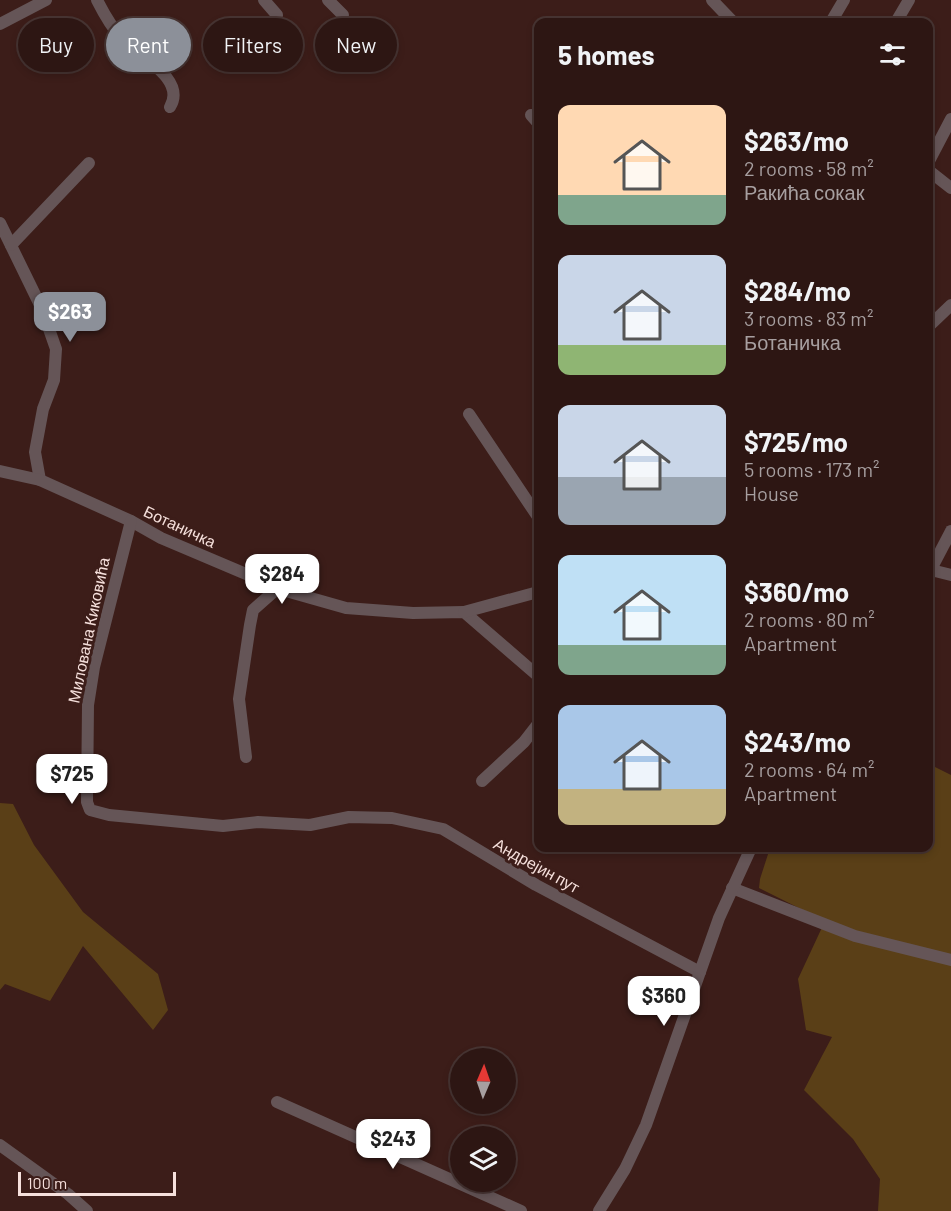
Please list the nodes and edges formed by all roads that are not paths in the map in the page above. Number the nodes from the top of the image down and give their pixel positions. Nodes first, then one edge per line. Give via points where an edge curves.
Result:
1 (46, 0) edge
2 (97, 0) edge
3 (264, 0) edge
4 (328, 0) edge
5 (712, 0) edge
6 (844, 0) edge
7 (909, 0) edge
8 (278, 15) dead end
9 (343, 15) dead end
10 (729, 18) edge
11 (833, 18) edge
12 (898, 18) edge
13 (0, 24) edge
14 (170, 107) dead end
15 (951, 118) edge
16 (933, 154) edge
17 (89, 163) dead end
18 (933, 174) edge
19 (951, 188) edge
20 (0, 223) edge
21 (11, 245) junction
22 (951, 305) edge
23 (933, 322) edge
24 (469, 414) dead end
25 (0, 471) edge
26 (40, 480) junction
27 (534, 511) edge
28 (131, 521) junction
29 (951, 531) edge
30 (933, 566) edge
31 (933, 572) edge
32 (951, 575) edge
33 (279, 587) junction
34 (534, 593) edge
35 (464, 612) junction
36 (534, 673) edge
37 (534, 729) edge
38 (246, 757) dead end
39 (482, 781) dead end
40 (350, 817) joint
41 (746, 852) edge
42 (732, 888) junction
43 (951, 960) edge
44 (700, 972) junction
45 (277, 1102) dead end
46 (0, 1145) edge
47 (87, 1211) edge
48 (521, 1211) edge
49 (599, 1211) edge

1 - 13 street
2 - 14 street via 123,39 168,79 174,93
3 - 8 street
4 - 9 street
5 - 10 street
6 - 11 street
7 - 12 street
15 - 16 street
17 - 21 street
18 - 19 street
20 - 21 street
21 - 26 street via 42,309 56,349 54,380 43,409 35,452
22 - 23 street
24 - 27 street
25 - 26 street, Ботаничка
26 - 28 street, Ботаничка
28 - 33 street, Ботаничка via 161,538
28 - 40 street, Милована Киковића via 88,705 90,810 223,826 258,822 310,825
29 - 30 street
31 - 32 street
33 - 35 street, Ботаничка via 346,608
33 - 38 street via 254,610 250,626 239,699
34 - 35 street, Ботаничка
35 - 36 street
37 - 39 street
40 - 44 street, Андрејин пут via 392,818 443,829 536,885
41 - 42 street
42 - 43 street via 855,936
42 - 44 street
44 - 49 street via 646,1125 625,1170
45 - 48 street
46 - 47 street

